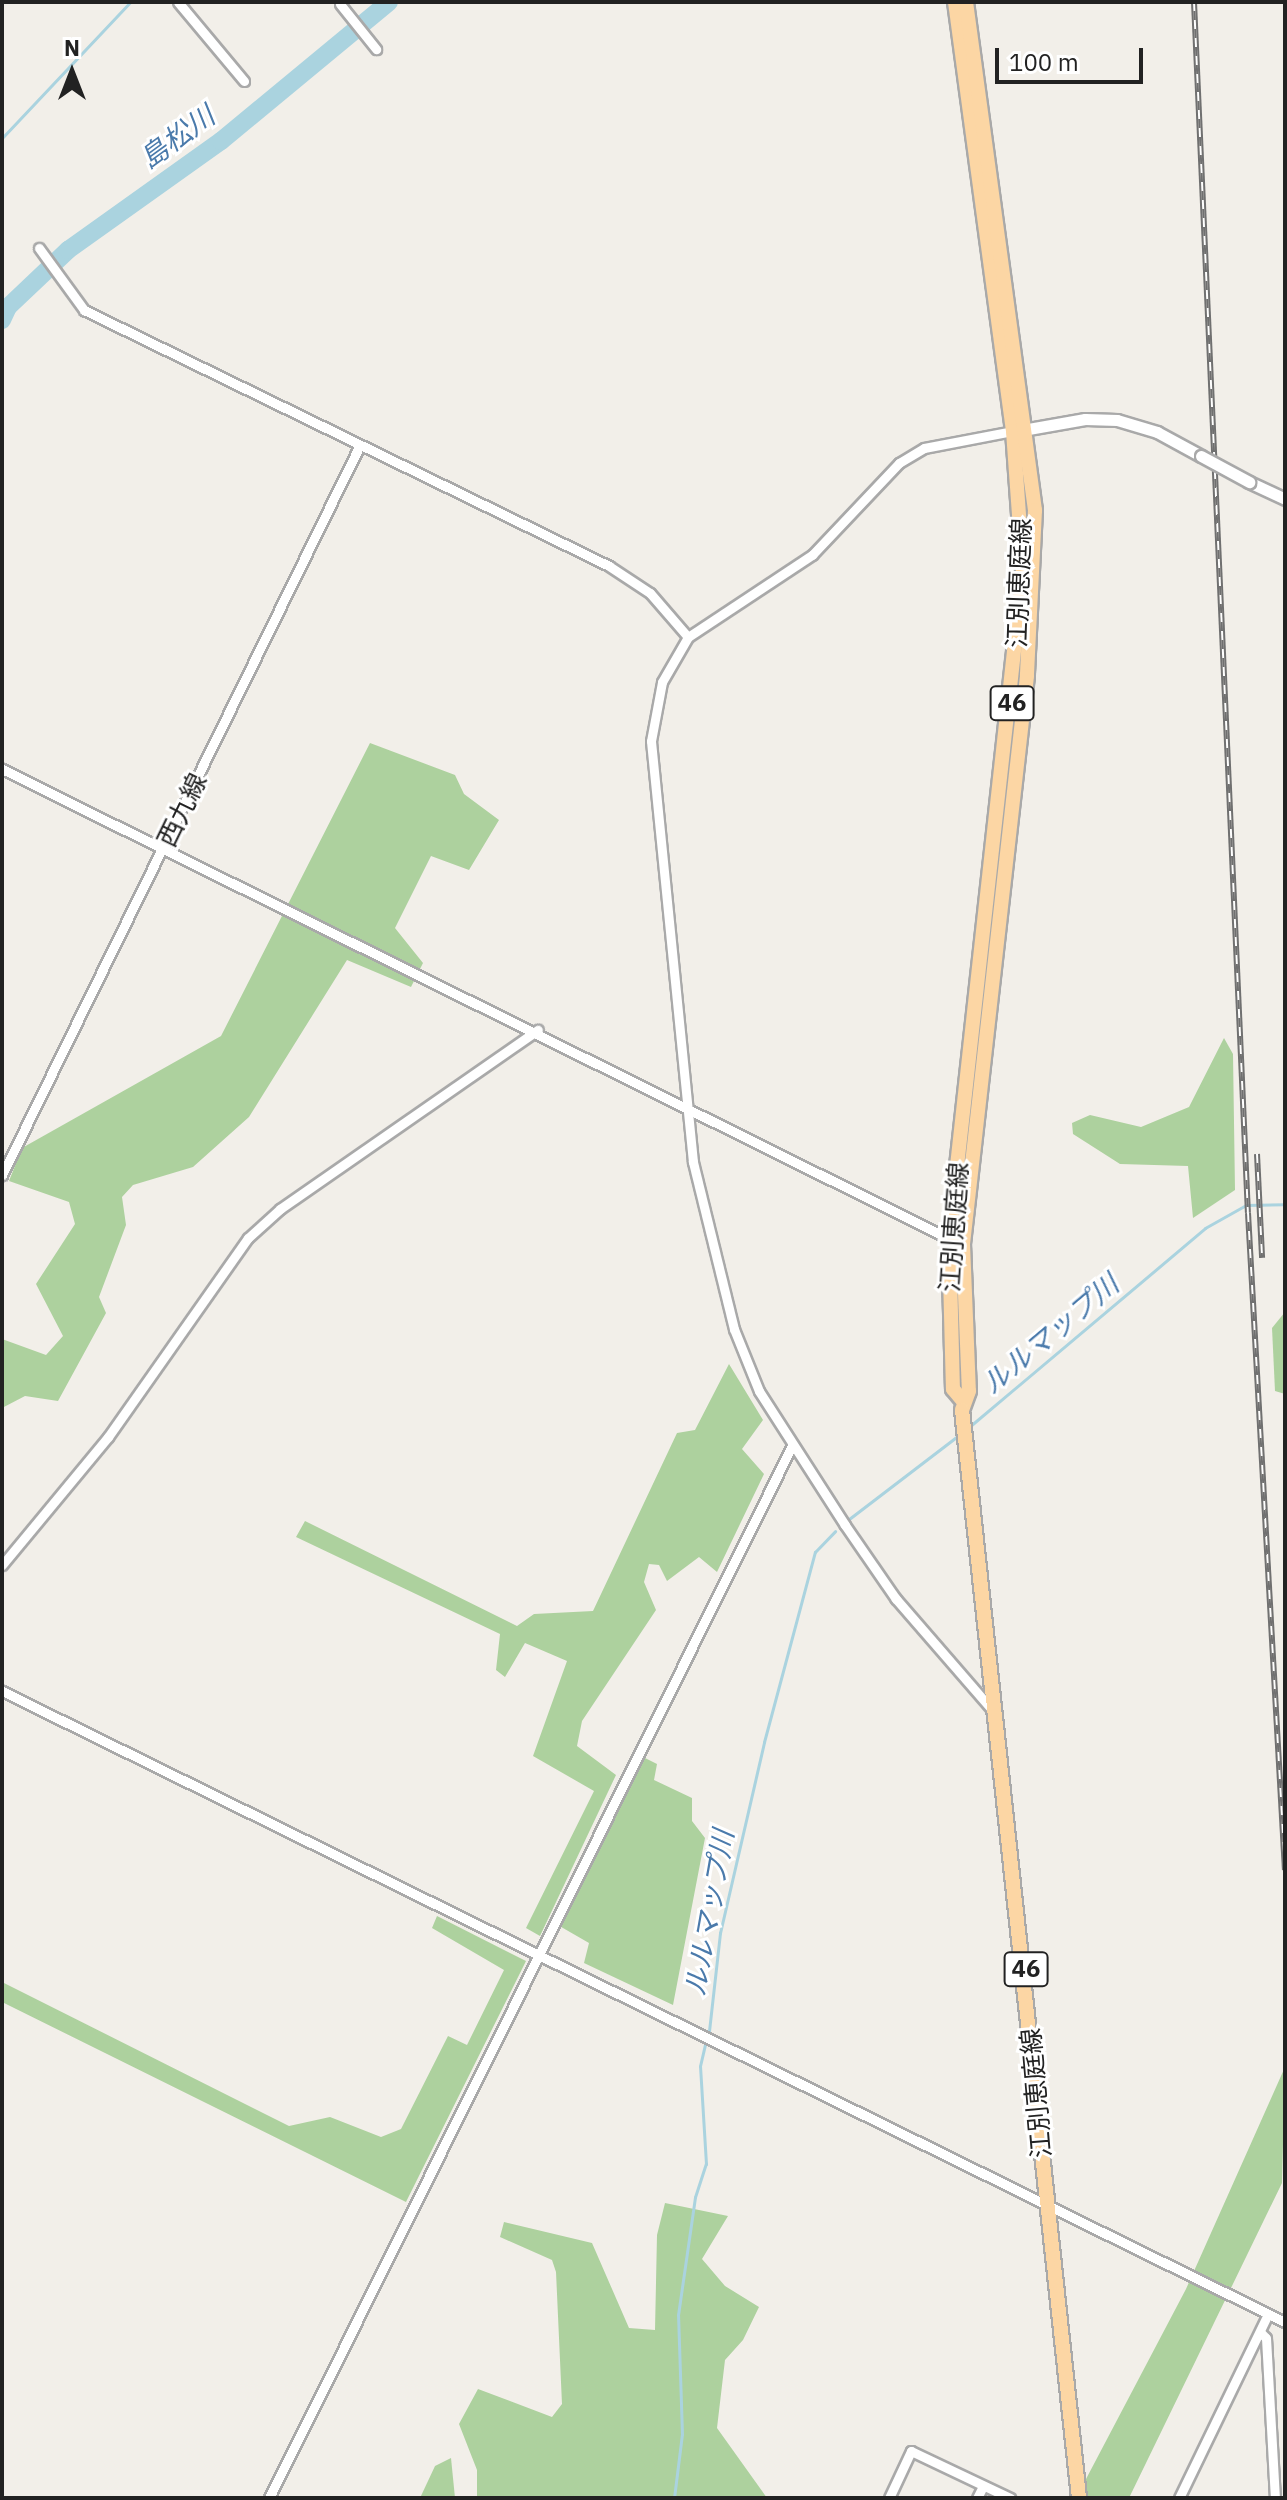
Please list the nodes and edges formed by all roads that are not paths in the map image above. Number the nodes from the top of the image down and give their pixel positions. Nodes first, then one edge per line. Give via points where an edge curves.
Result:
1 (178, 2) edge
2 (955, 2) edge
3 (966, 2) edge
4 (340, 4) edge
5 (376, 49) dead end
6 (244, 81) dead end
7 (39, 248) dead end
8 (1019, 430) junction
9 (360, 445) junction
10 (1285, 499) edge
11 (688, 637) junction
12 (2, 769) edge
13 (164, 847) junction
14 (538, 1030) junction
15 (687, 1106) junction
16 (2, 1175) edge
17 (956, 1241) junction
18 (792, 1446) junction
19 (2, 1565) edge
20 (2, 1691) edge
21 (998, 1717) junction
22 (539, 1953) junction
23 (1045, 2206) junction
24 (1268, 2314) junction
25 (1285, 2322) edge
26 (1260, 2332) junction
27 (983, 2486) junction
28 (269, 2498) edge
29 (889, 2498) edge
30 (977, 2498) edge
31 (1010, 2498) edge
32 (1079, 2498) edge
33 (1179, 2498) edge
34 (1275, 2498) edge

1 - 6 street
2 - 8 main road, 江別恵庭線 / 46
3 - 8 main road, 江別恵庭線 / 46
4 - 5 street
7 - 9 street via 84,310
8 - 10 street, bridge via 1085,419 1117,420 1157,432
8 - 11 street via 924,448 899,463 812,555
8 - 17 main road, 江別恵庭線 / 46 via 1023,570 1016,671
9 - 11 street via 631,578
9 - 13 street, 西九線
11 - 15 street via 662,682 651,741
12 - 13 street
13 - 14 street
13 - 16 street, 西九線
14 - 15 street
14 - 19 street via 280,1209 248,1238 108,1437
15 - 17 street
15 - 18 street via 702,1210 734,1329 759,1391
17 - 21 main road, 江別恵庭線 / 46 via 953,1389 962,1405
18 - 21 street via 896,1599
18 - 22 street
20 - 22 street
21 - 23 main road, 江別恵庭線 / 46
22 - 23 street
22 - 28 street
23 - 24 street
23 - 32 main road, 江別恵庭線 / 46
24 - 25 street
24 - 26 street
26 - 33 street
26 - 34 street via 1266,2338
27 - 29 street via 911,2451
27 - 30 street
27 - 31 street

